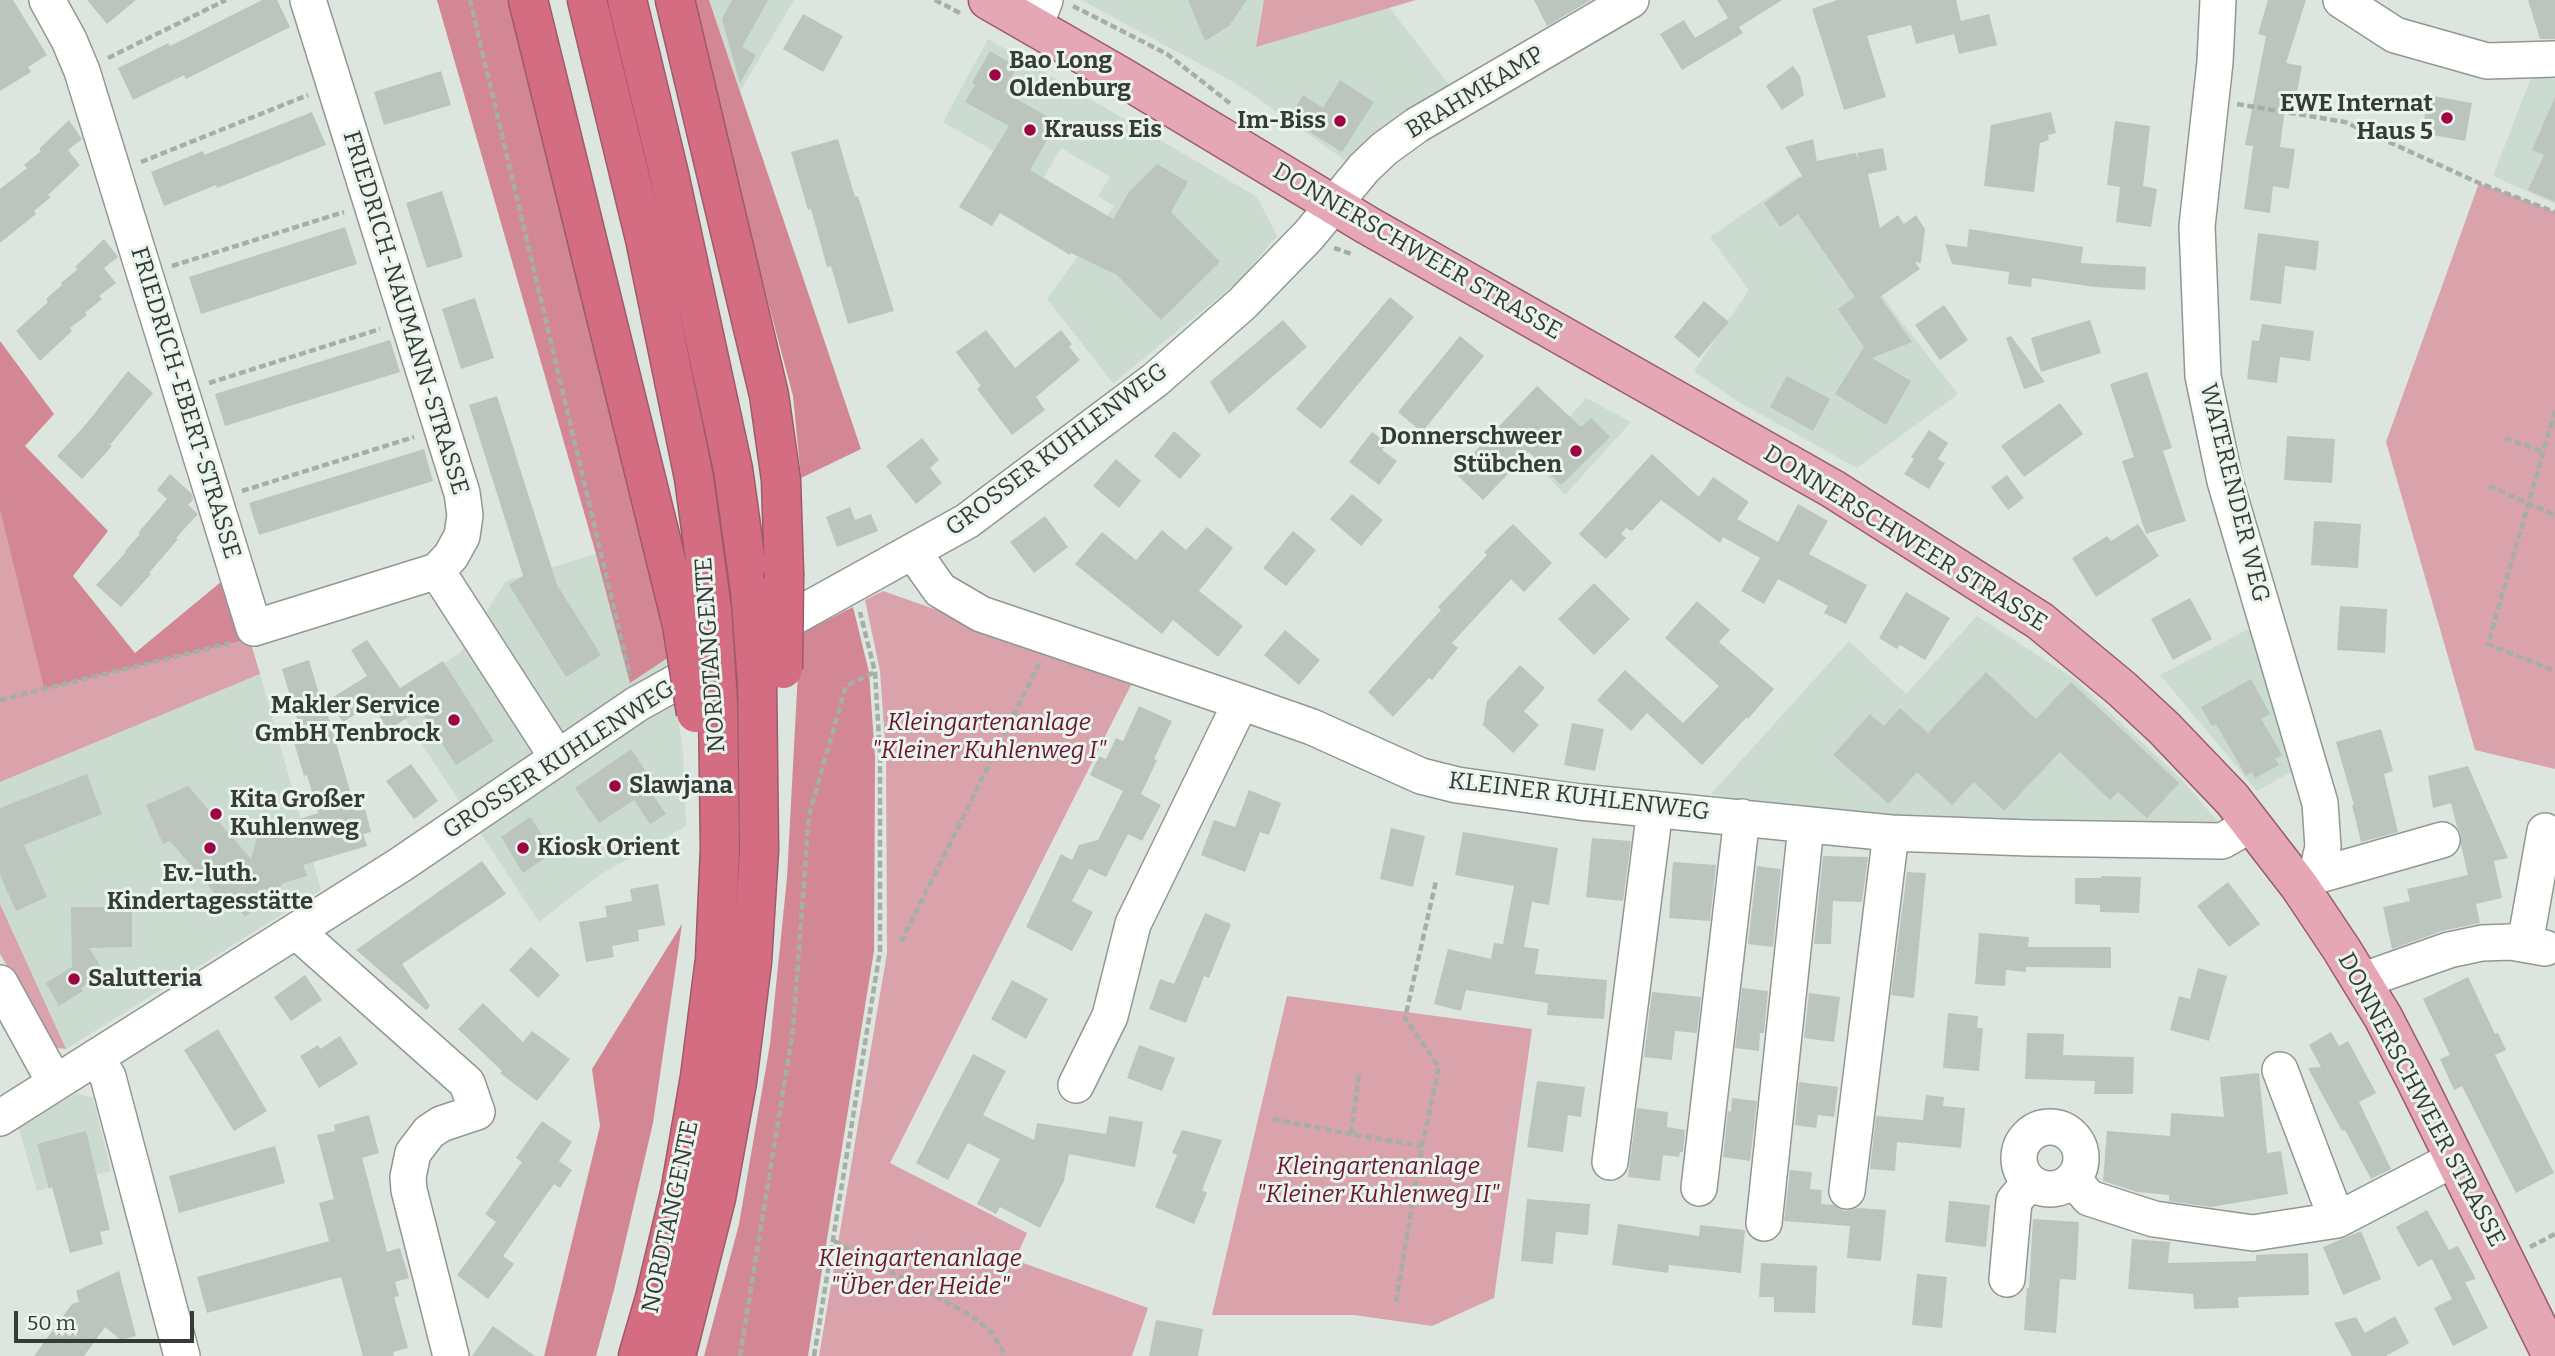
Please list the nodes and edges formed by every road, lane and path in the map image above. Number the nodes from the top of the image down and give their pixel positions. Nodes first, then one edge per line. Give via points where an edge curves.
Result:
1 (47, 0) edge
2 (226, 0) edge
3 (308, 0) edge
4 (470, 0) edge
5 (528, 0) edge
6 (587, 0) edge
7 (627, 0) edge
8 (675, 0) edge
9 (935, 0) edge
10 (1062, 0) edge
11 (1632, 0) edge
12 (2218, 0) edge
13 (2341, 0) edge
14 (979, 9) edge
15 (1040, 13) edge
16 (2555, 59) edge
17 (82, 71) junction
18 (335, 85) junction
19 (2211, 99) junction
20 (1234, 106) dead end
21 (114, 173) junction
22 (372, 204) junction
23 (1335, 206) junction
24 (2555, 212) edge
25 (1309, 235) junction
26 (1355, 255) dead end
27 (145, 275) junction
28 (408, 320) junction
29 (181, 391) junction
30 (2555, 411) edge
31 (442, 429) junction
32 (2505, 438) dead end
33 (2544, 452) junction
34 (2489, 486) dead end
35 (214, 499) junction
36 (2528, 503) junction
37 (2555, 515) edge
38 (914, 552) junction
39 (438, 571) junction
40 (853, 584) junction
41 (697, 617) junction
42 (254, 628) junction
43 (1052, 638) junction
44 (2555, 671) edge
45 (875, 672) junction
46 (770, 675) junction
47 (0, 700) edge
48 (1241, 702) junction
49 (636, 704) junction
50 (557, 757) junction
51 (1655, 809) junction
52 (1742, 817) junction
53 (2252, 824) junction
54 (1805, 826) junction
55 (2545, 831) dead end
56 (1891, 833) junction
57 (2442, 840) dead end
58 (1436, 881) dead end
59 (2308, 882) junction
60 (296, 931) junction
61 (901, 942) dead end
62 (2361, 981) junction
63 (0, 983) edge
64 (96, 1057) junction
65 (2280, 1070) dead end
66 (1359, 1075) dead end
67 (55, 1083) junction
68 (1076, 1085) dead end
69 (0, 1118) edge
70 (1273, 1119) dead end
71 (1351, 1134) junction
72 (1422, 1146) junction
73 (2454, 1159) junction
74 (1610, 1162) dead end
75 (2073, 1179) junction
76 (2030, 1182) junction
77 (1699, 1188) dead end
78 (1847, 1191) dead end
79 (2337, 1220) junction
80 (1764, 1223) dead end
81 (834, 1241) junction
82 (2007, 1279) dead end
83 (1396, 1302) dead end
84 (182, 1356) edge
85 (451, 1356) edge
86 (638, 1356) edge
87 (676, 1356) edge
88 (740, 1356) edge
89 (814, 1356) edge
90 (1006, 1356) edge
91 (2552, 1356) edge

1 - 17 street, FRIEDRICH-EBERT-STRASSE
2 - 17 path
3 - 18 street, FRIEDRICH-NAUMANN-STRASSE
4 - 49 path
5 - 41 highway
6 - 41 highway, NORDTANGENTE via 694,478
7 - 46 highway, NORDTANGENTE, bridge via 733,469 750,591
8 - 46 highway, bridge via 769,395 781,480 785,573
9 - 14 path
10 - 20 path via 1167,54
11 - 23 street, BRAHMKAMP via 1417,125 1364,168
12 - 19 street, WATERENDER WEG
13 - 16 street via 2395,35 2487,61
14 - 15 main road, DONNERSCHWEER STRASSE
15 - 23 main road, DONNERSCHWEER STRASSE
17 - 21 street, FRIEDRICH-EBERT-STRASSE
18 - 21 path
18 - 22 street, FRIEDRICH-NAUMANN-STRASSE
19 - 24 path via 2346,122
19 - 59 street, WATERENDER WEG via 2197,226 2203,376 2225,481 2320,803 2323,847
21 - 27 street, FRIEDRICH-EBERT-STRASSE
22 - 27 path
22 - 28 street, FRIEDRICH-NAUMANN-STRASSE
23 - 25 street, GROSSER KUHLENWEG
23 - 53 main road, DONNERSCHWEER STRASSE via 1822,483 2007,598 2139,704
25 - 26 path
25 - 38 street, GROSSER KUHLENWEG via 1242,304 1155,380 988,507
27 - 29 street, FRIEDRICH-EBERT-STRASSE
28 - 29 path
28 - 31 street, FRIEDRICH-NAUMANN-STRASSE
29 - 35 street, FRIEDRICH-EBERT-STRASSE
30 - 33 path
31 - 35 path
31 - 39 street, FRIEDRICH-NAUMANN-STRASSE via 463,493 465,515 462,536
32 - 33 path
33 - 36 path
34 - 36 path
35 - 42 street, FRIEDRICH-EBERT-STRASSE
36 - 37 path
36 - 44 path via 2488,644
38 - 40 street, GROSSER KUHLENWEG
38 - 43 street, KLEINER KUHLENWEG via 940,590 981,614
39 - 42 street
39 - 50 street
40 - 45 path
40 - 49 street, GROSSER KUHLENWEG
41 - 86 highway, NORDTANGENTE, bridge via 707,707 701,808 720,849 715,959 680,1193
42 - 47 path via 241,640
43 - 48 street, KLEINER KUHLENWEG
43 - 61 path
45 - 81 path via 880,755 880,951
45 - 88 path via 846,686 808,816 793,1030
46 - 87 highway, NORDTANGENTE via 780,786 759,850 752,962 716,1198
48 - 51 street, KLEINER KUHLENWEG via 1312,727 1421,776 1457,785
48 - 68 street via 1133,924 1110,1016
49 - 50 street, GROSSER KUHLENWEG
50 - 60 street, GROSSER KUHLENWEG via 400,866
51 - 52 street, KLEINER KUHLENWEG
51 - 74 street
52 - 54 street, KLEINER KUHLENWEG
52 - 77 street
53 - 56 street, KLEINER KUHLENWEG via 2222,841
53 - 59 main road, DONNERSCHWEER STRASSE
54 - 56 street, KLEINER KUHLENWEG
54 - 80 street
55 - 62 street via 2535,946 2511,942 2471,945
56 - 78 street
57 - 59 street
58 - 72 path via 1405,1018 1439,1067
59 - 62 main road, DONNERSCHWEER STRASSE
60 - 64 street, GROSSER KUHLENWEG
60 - 85 street via 467,1083 477,1112 429,1132 413,1153 408,1177
62 - 73 main road, DONNERSCHWEER STRASSE
63 - 67 street
64 - 67 street, GROSSER KUHLENWEG
64 - 84 street via 108,1077
65 - 79 street
66 - 71 path
67 - 69 street, GROSSER KUHLENWEG
70 - 71 path
71 - 72 path
72 - 83 path
73 - 79 street
73 - 91 main road, DONNERSCHWEER STRASSE
75 - 76 street via 2054,1189
75 - 76 street via 2081,1161 2080,1150 2074,1138 2053,1127 2037,1129 2020,1147 2018,1161
75 - 79 street via 2089,1198 2154,1219 2253,1233
76 - 82 street via 2014,1201
81 - 89 path
81 - 90 path via 972,1316 992,1333

